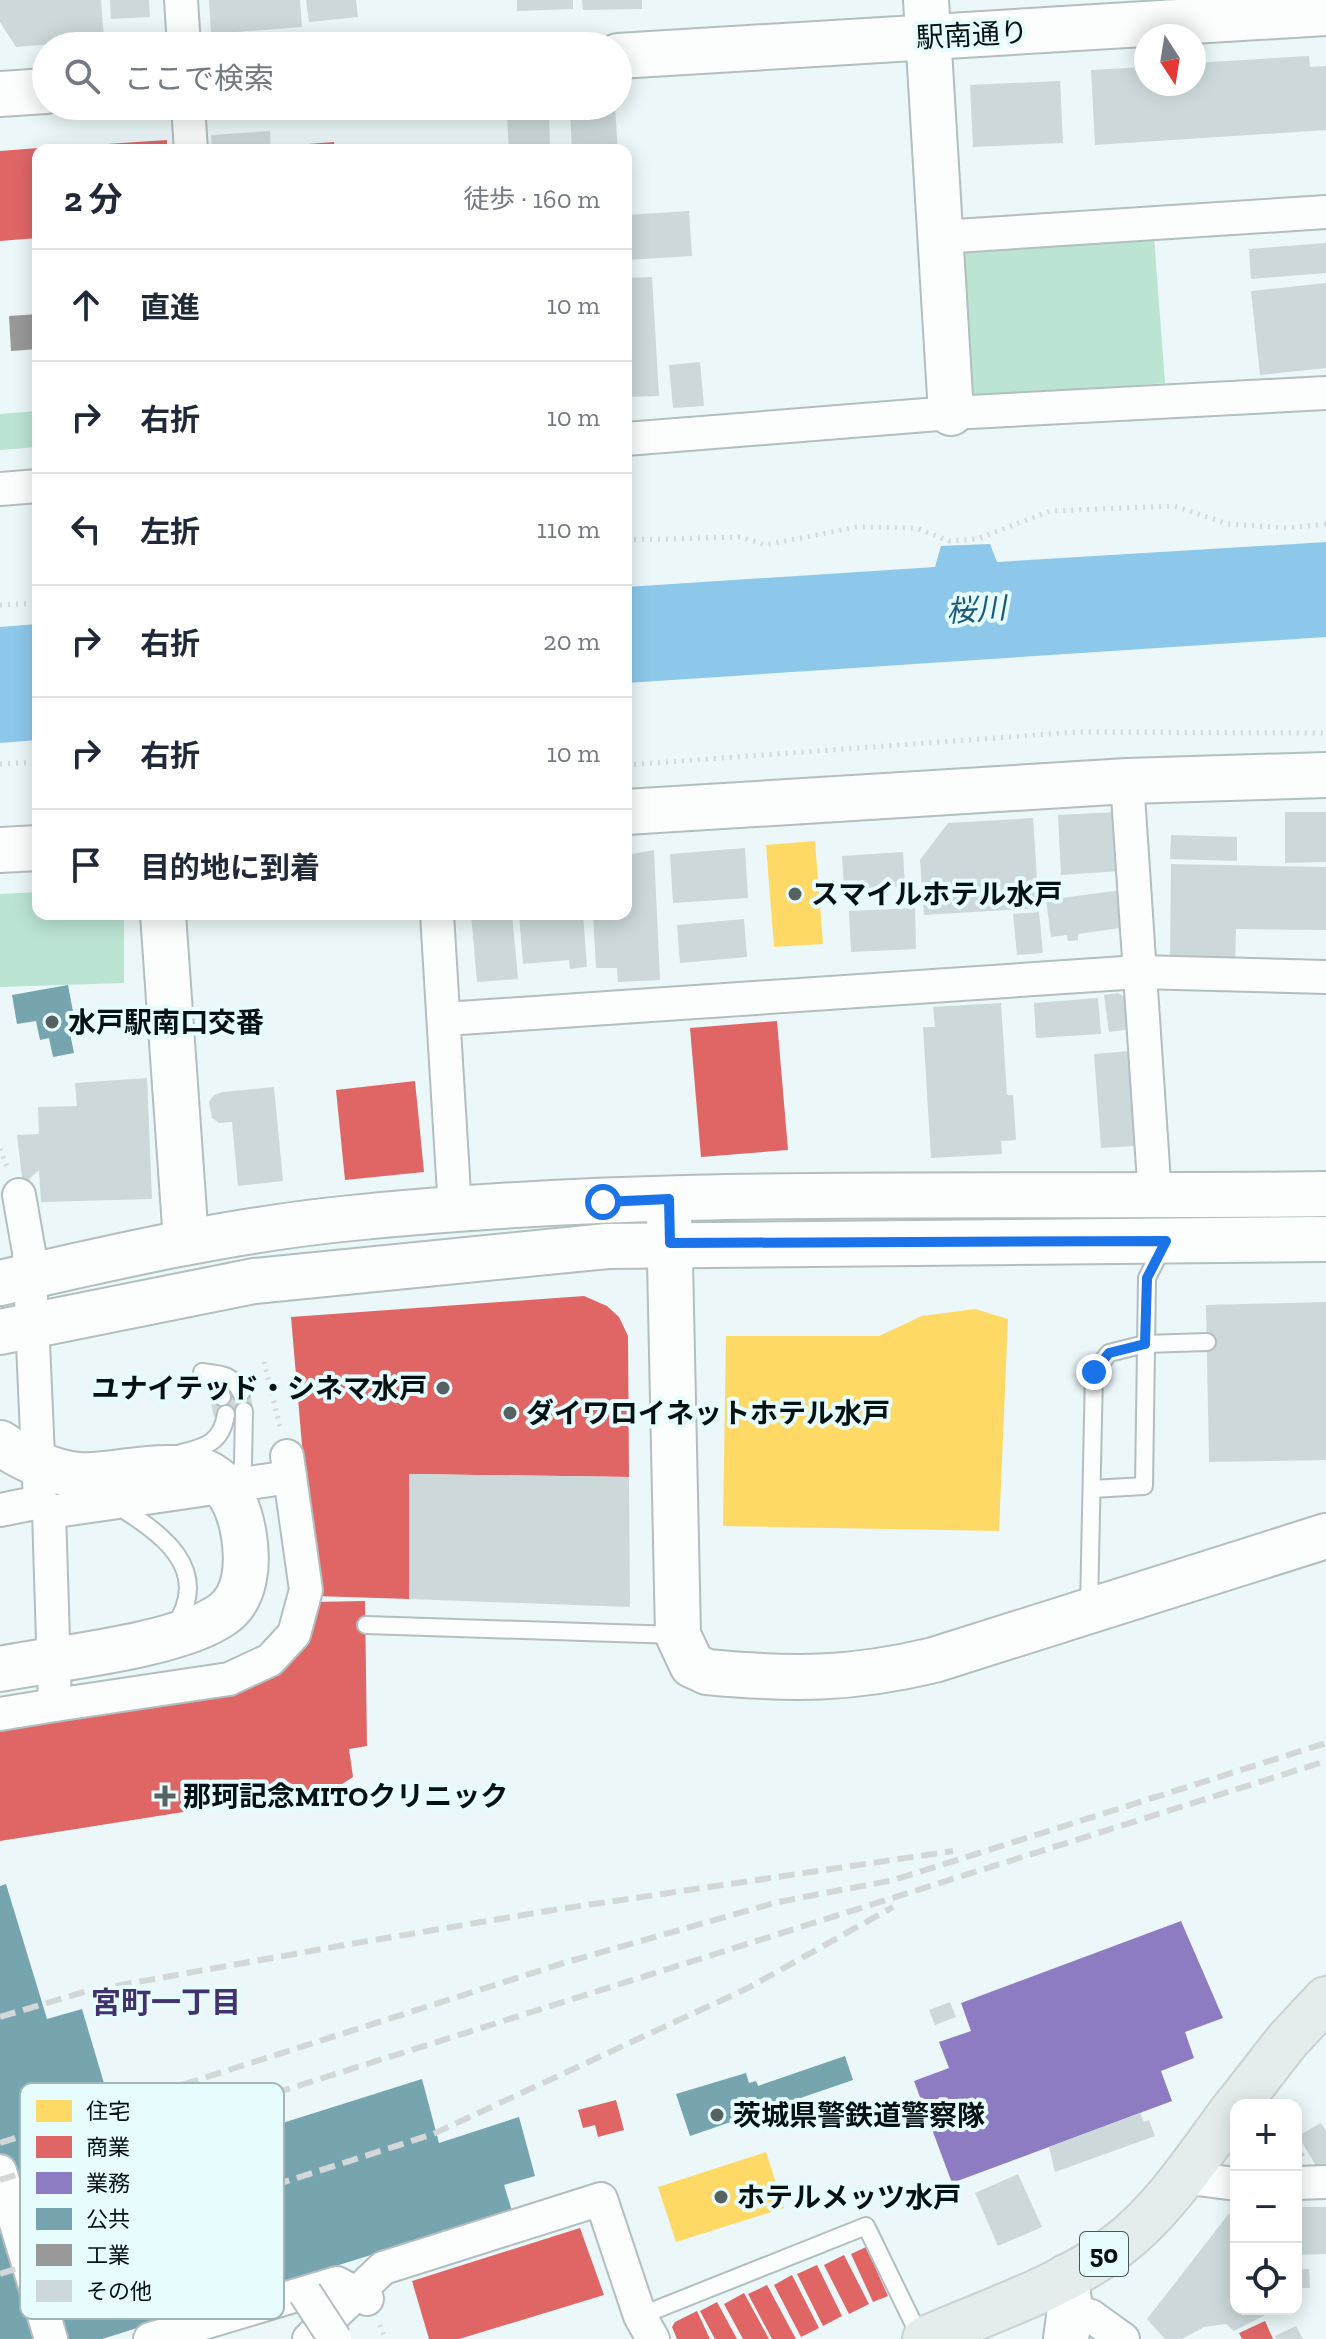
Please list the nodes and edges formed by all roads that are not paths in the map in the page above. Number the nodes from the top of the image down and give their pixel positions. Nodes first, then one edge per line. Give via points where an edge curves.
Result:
1 (181, 0) edge
2 (1326, 13) edge
3 (927, 19) edge
4 (183, 32) edge
5 (632, 54) edge
6 (32, 92) edge
7 (0, 94) edge
8 (189, 120) edge
9 (191, 144) edge
10 (1326, 212) edge
11 (940, 237) junction
12 (1326, 393) edge
13 (951, 413) junction
14 (632, 439) edge
15 (32, 486) edge
16 (0, 489) edge
17 (1326, 775) edge
18 (1127, 781) junction
19 (632, 812) edge
20 (32, 848) edge
21 (0, 850) edge
22 (163, 920) edge
23 (437, 920) edge
24 (1139, 972) junction
25 (1326, 977) edge
26 (445, 1019) junction
27 (1326, 1194) edge
28 (1155, 1197) junction
29 (669, 1199) junction
30 (455, 1210) junction
31 (14, 1212) edge
32 (1326, 1239) edge
33 (186, 1241) junction
34 (1166, 1241) junction
35 (670, 1243) junction
36 (0, 1283) edge
37 (0, 1332) edge
38 (1207, 1342) dead end
39 (1145, 1344) junction
40 (241, 1393) dead end
41 (222, 1397) dead end
42 (244, 1411) dead end
43 (226, 1414) dead end
44 (0, 1443) edge
45 (146, 1467) junction
46 (76, 1475) junction
47 (1092, 1489) junction
48 (230, 1494) junction
49 (45, 1507) junction
50 (0, 1510) edge
51 (1326, 1536) edge
52 (1088, 1610) junction
53 (366, 1625) dead end
54 (678, 1635) junction
55 (167, 1638) junction
56 (0, 1669) edge
57 (55, 1705) junction
58 (0, 1714) edge
59 (1326, 1999) edge
60 (1242, 2099) edge
61 (1230, 2115) edge
62 (0, 2171) edge
63 (1181, 2177) junction
64 (1326, 2182) edge
65 (1230, 2183) edge
66 (1302, 2183) edge
67 (20, 2237) edge
68 (305, 2293) junction
69 (284, 2299) edge
70 (367, 2299) dead end
71 (1068, 2308) edge
72 (45, 2319) edge
73 (217, 2319) edge
74 (646, 2328) edge
75 (51, 2339) edge
76 (150, 2339) edge
77 (309, 2339) edge
78 (335, 2339) edge
79 (923, 2339) edge
80 (1123, 2339) edge

1 - 4 street
2 - 3 street, 駅南通り
3 - 5 street, 駅南通り
3 - 11 street
6 - 7 street
8 - 9 street
10 - 11 street
11 - 13 street
12 - 13 street
13 - 14 street
15 - 16 street
17 - 18 street
18 - 19 street
18 - 24 street
20 - 21 street
22 - 33 street
23 - 26 street
24 - 25 street
24 - 26 street
24 - 28 street
26 - 30 street
27 - 28 street
28 - 29 street
29 - 30 street
29 - 35 street
30 - 33 street via 341,1219
31 - 49 street via 29,1252
32 - 34 street
33 - 36 street
34 - 35 street
34 - 39 lane via 1147,1278
35 - 37 street via 254,1281
35 - 54 street
38 - 39 lane
39 - 47 lane via 1109,1353 1094,1372
39 - 47 lane via 1144,1486
40 - 41 lane via 236,1381 224,1374 202,1372 217,1382
42 - 48 lane via 243,1464
43 - 45 lane via 215,1441
44 - 46 street
45 - 46 street
45 - 48 street via 203,1470
46 - 55 lane via 177,1552 187,1585 179,1620
47 - 52 lane
48 - 55 street via 247,1555 237,1597 225,1613
49 - 50 street
49 - 57 street
49 - 57 street via 289,1467 306,1590 294,1634 270,1660 229,1679
51 - 52 street
52 - 54 street via 934,1660 828,1678 707,1672 692,1665
53 - 54 lane
55 - 56 street
57 - 58 street
59 - 60 main road, 50
61 - 63 main road, 50
62 - 67 street
63 - 65 street
63 - 71 main road, 50
64 - 66 street
68 - 69 street
68 - 70 street via 337,2283
68 - 78 street, bridge
71 - 79 main road, 50
71 - 80 street via 1091,2316
72 - 75 street
73 - 76 street
74 - 77 street via 601,2199 383,2268
74 - 79 lane via 866,2226

